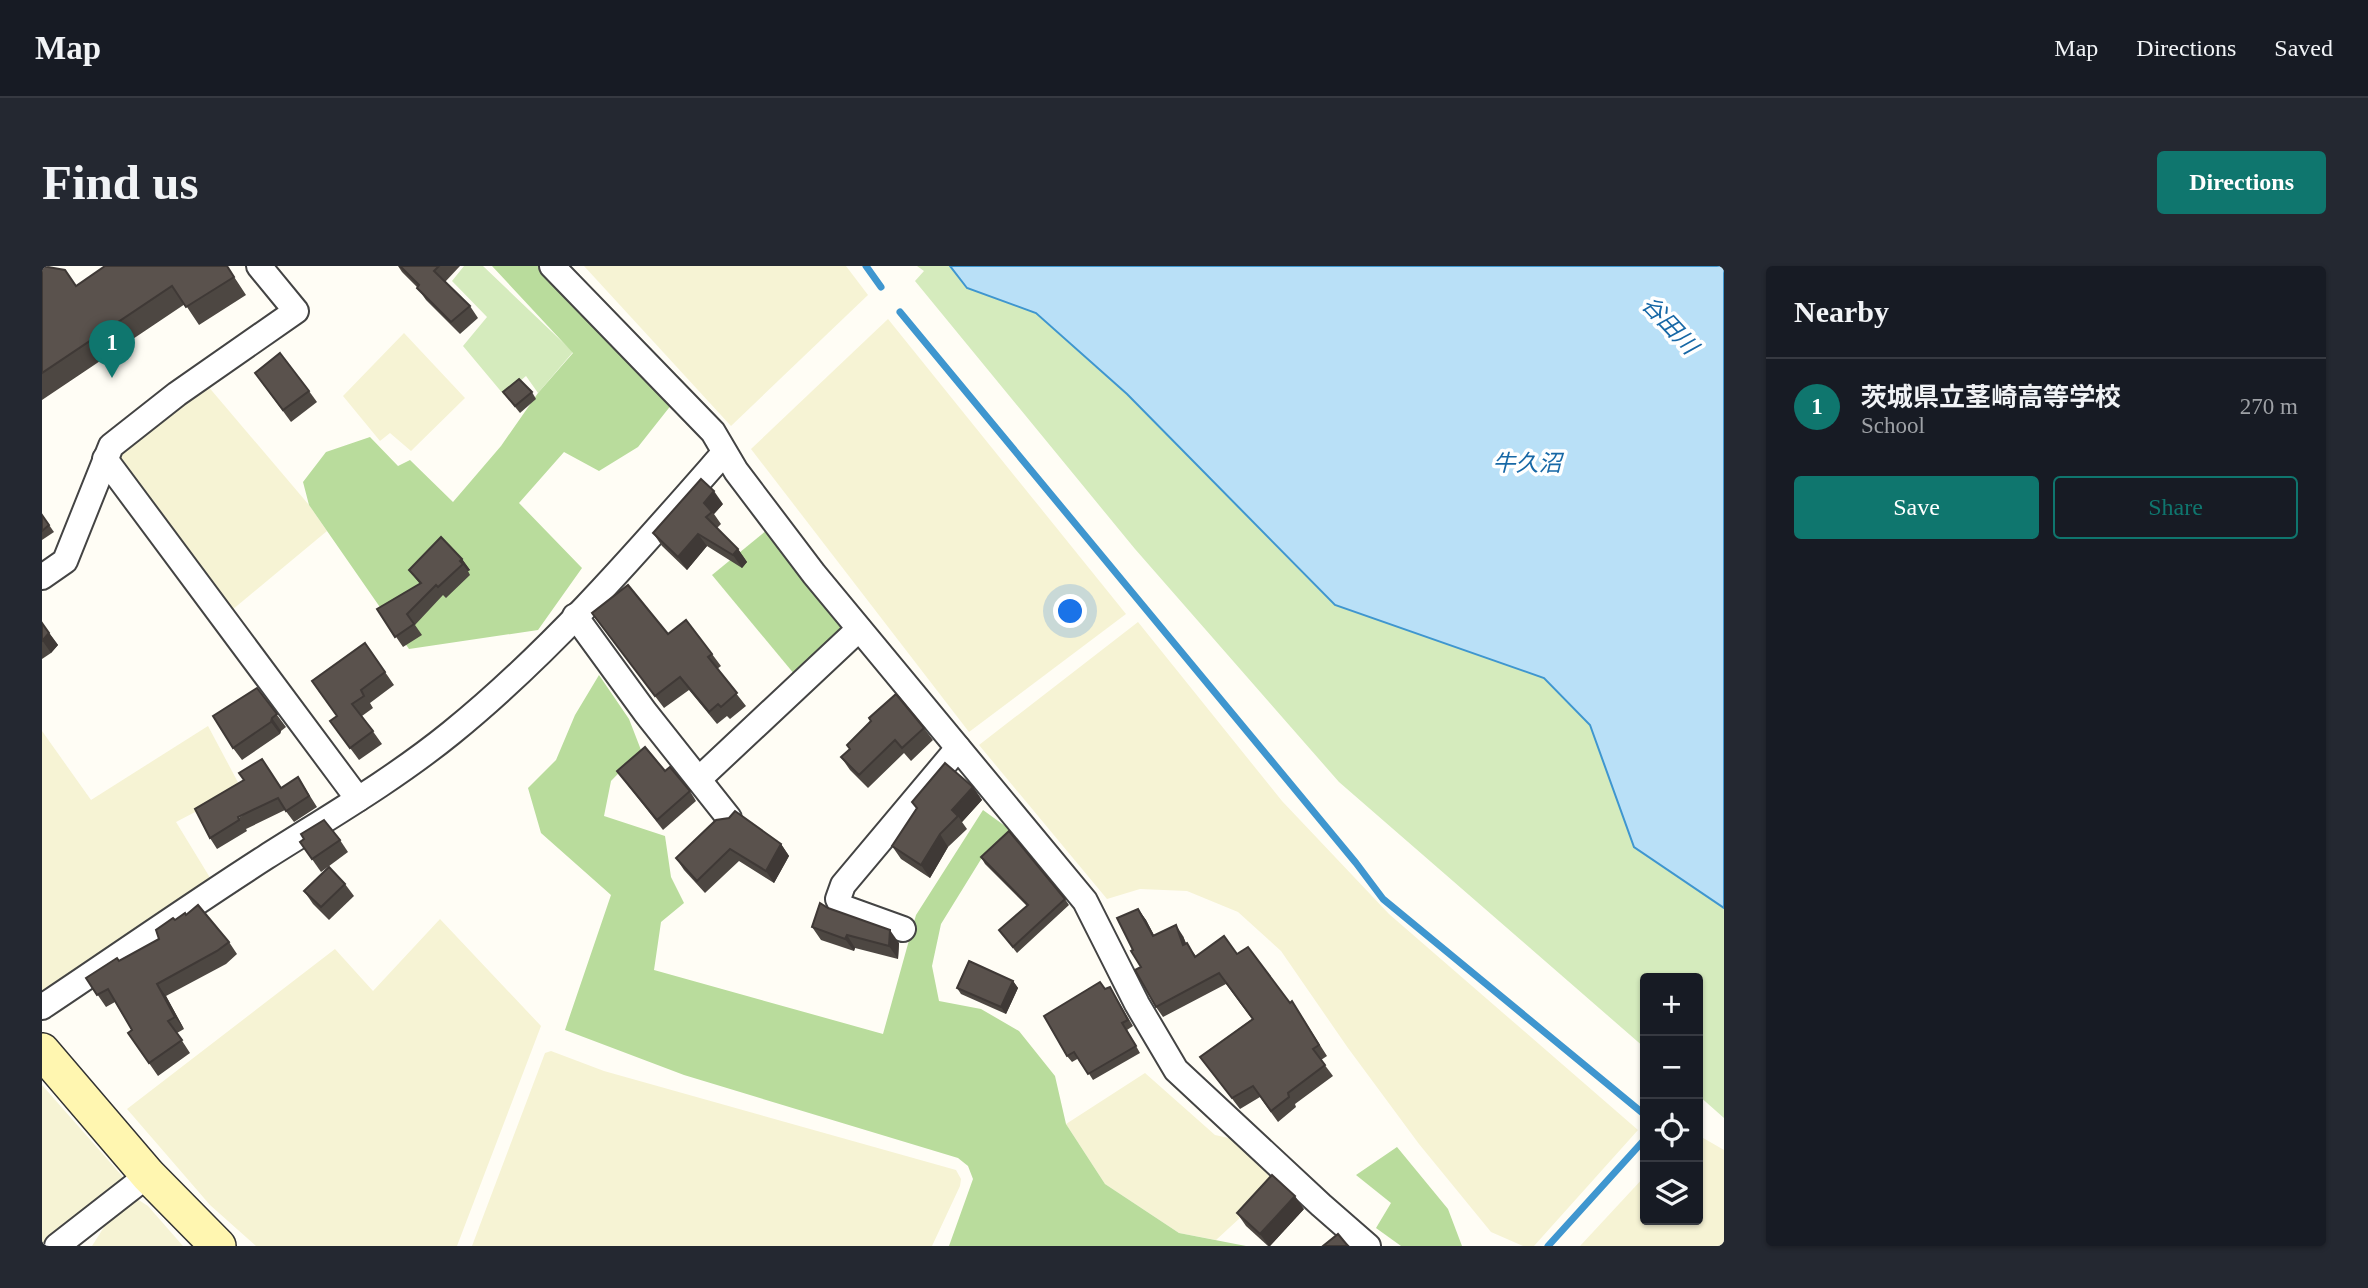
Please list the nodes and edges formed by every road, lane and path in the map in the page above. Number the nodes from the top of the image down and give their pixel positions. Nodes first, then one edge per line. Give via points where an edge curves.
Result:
1 (259, 266) edge
2 (552, 266) edge
3 (724, 453) junction
4 (105, 459) junction
5 (42, 577) edge
6 (575, 616) junction
7 (859, 629) junction
8 (958, 748) junction
9 (699, 779) junction
10 (358, 799) junction
11 (729, 818) edge
12 (903, 929) dead end
13 (42, 1007) edge
14 (42, 1051) edge
15 (148, 1175) junction
16 (57, 1246) edge
17 (218, 1246) edge
18 (1368, 1246) edge

1 - 4 street via 296,311 177,394 111,446
2 - 3 street via 713,432
3 - 6 street via 620,572
3 - 7 street
4 - 5 street via 65,561
4 - 10 street
6 - 9 street
6 - 10 street via 450,734
7 - 8 street
7 - 9 street
8 - 12 street via 843,885 838,899 842,907
8 - 18 street via 1085,901 1137,1004 1177,1070
9 - 11 street
10 - 13 street
14 - 15 street
15 - 16 street
15 - 17 street

